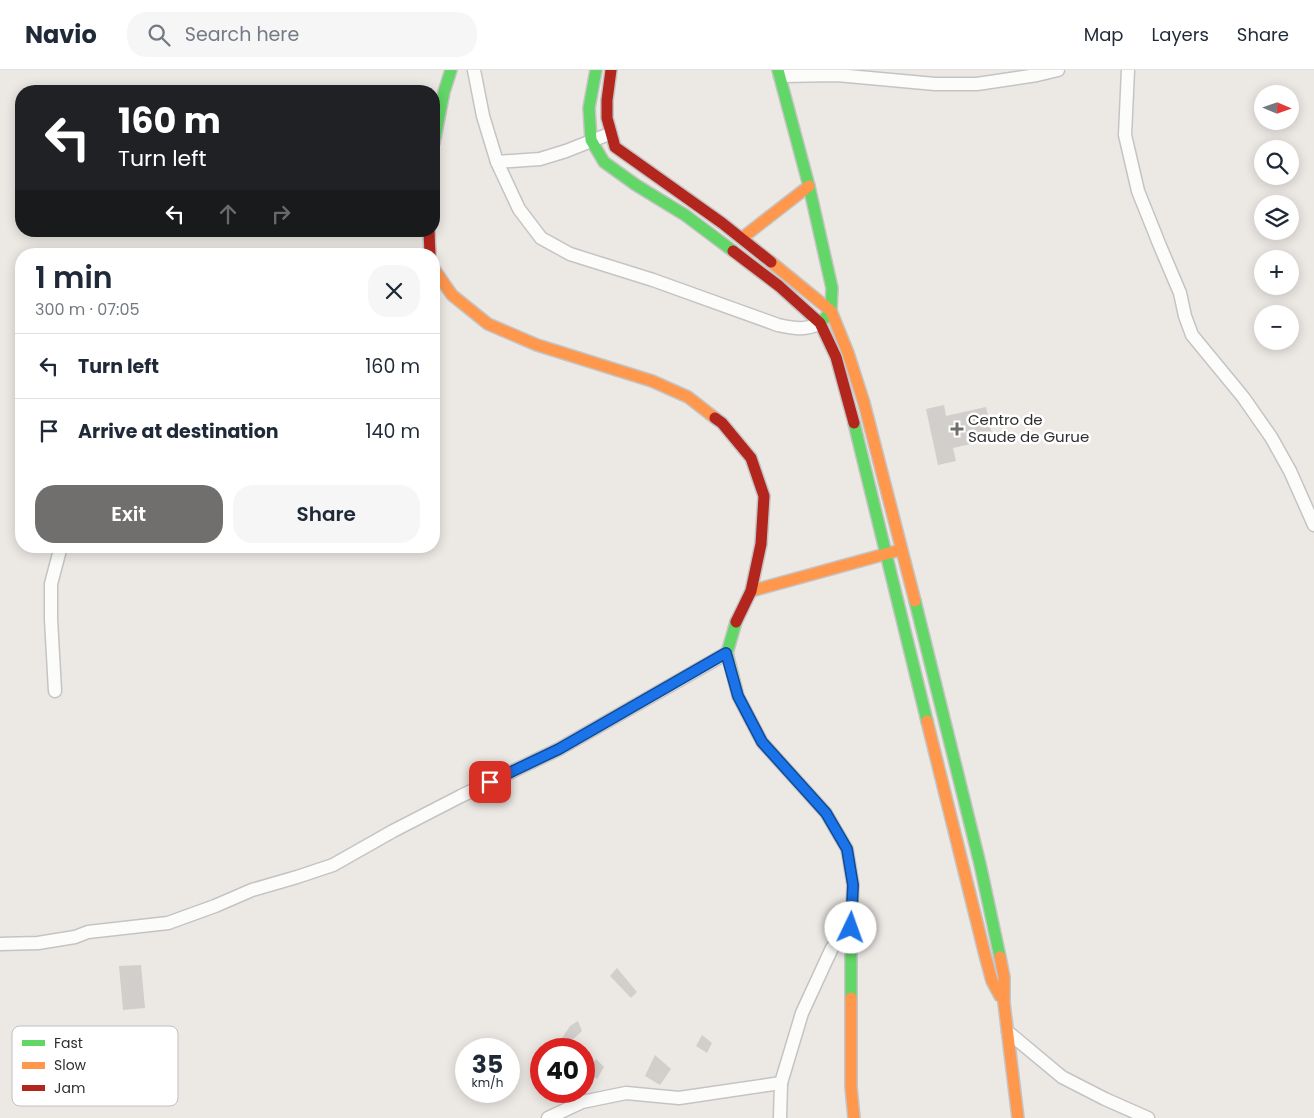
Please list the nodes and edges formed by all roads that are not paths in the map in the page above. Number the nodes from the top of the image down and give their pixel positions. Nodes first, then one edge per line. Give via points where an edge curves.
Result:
1 (451, 70) edge
2 (474, 70) edge
3 (596, 70) edge
4 (612, 70) edge
5 (1058, 70) edge
6 (1128, 70) edge
7 (779, 73) edge
8 (440, 112) edge
9 (609, 134) junction
10 (591, 140) junction
11 (497, 162) junction
12 (810, 186) junction
13 (742, 238) junction
14 (440, 278) edge
15 (831, 311) junction
16 (820, 323) junction
17 (1314, 525) edge
18 (903, 549) junction
19 (59, 553) edge
20 (886, 553) junction
21 (751, 591) junction
22 (726, 653) junction
23 (55, 691) dead end
24 (851, 928) junction
25 (0, 944) edge
26 (1004, 1004) junction
27 (1008, 1032) junction
28 (780, 1083) junction
29 (548, 1118) edge
30 (780, 1118) edge
31 (854, 1118) edge
32 (1018, 1118) edge
33 (1148, 1118) edge

1 - 8 main road
2 - 11 street
3 - 10 main road via 589,108
4 - 9 main road via 605,104
5 - 7 street via 977,84
6 - 17 street via 1125,135 1136,182 1180,292 1192,336 1243,397 1271,437
7 - 12 main road
9 - 10 street
9 - 13 main road via 615,147
10 - 11 street via 540,159
10 - 16 main road via 604,162 692,221 779,286
11 - 16 street via 519,209 541,238 570,254 778,325 811,328
12 - 13 main road
12 - 15 main road via 832,288
13 - 15 main road
14 - 21 main road via 452,295 488,324 537,345 652,380 688,397 722,423 751,458 764,496 761,544
15 - 16 main road
15 - 18 main road via 864,403
16 - 20 main road via 836,357
18 - 20 main road
18 - 26 main road via 980,864 1004,977
19 - 23 street via 51,584
20 - 21 main road
20 - 26 main road via 985,955 992,981
21 - 22 main road via 736,620
22 - 24 main road via 738,696 762,742 826,813 847,849 853,885
22 - 25 street via 559,749 444,804 333,865 252,890 168,922 88,932 38,944
24 - 28 street via 832,948 802,1013
24 - 31 main road via 851,1087
26 - 27 main road
27 - 32 main road
27 - 33 street via 1062,1078
28 - 29 street via 679,1098 626,1092 582,1102
28 - 30 street

